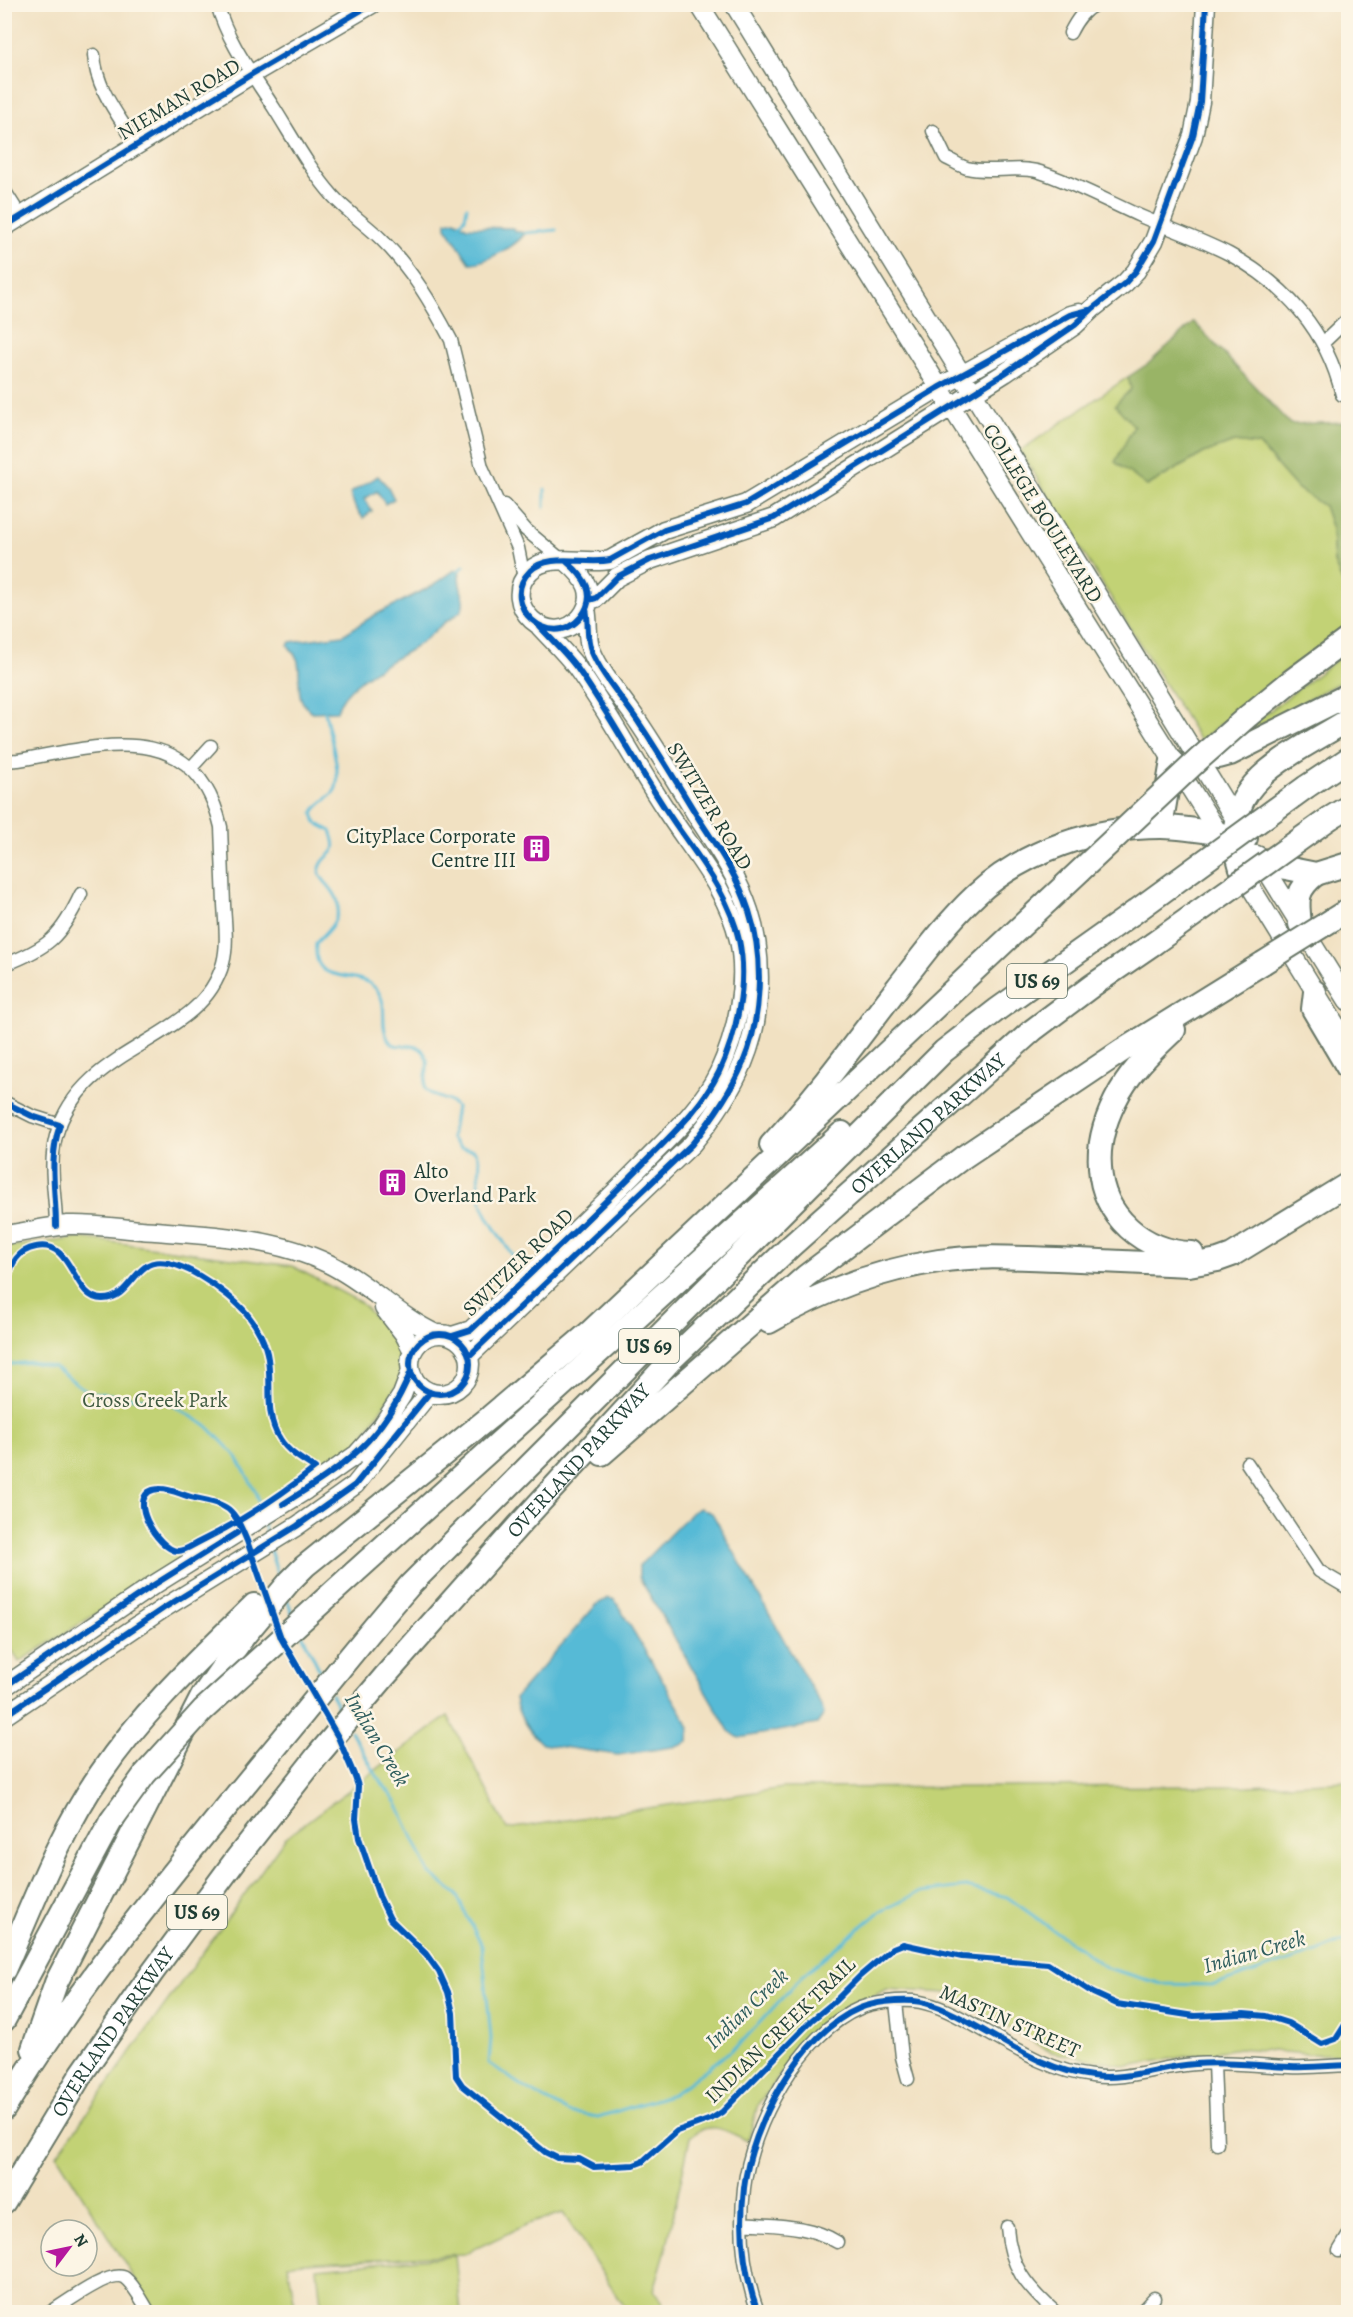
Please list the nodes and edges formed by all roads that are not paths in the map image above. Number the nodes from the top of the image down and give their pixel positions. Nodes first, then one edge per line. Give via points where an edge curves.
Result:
1 (217, 4) edge
2 (372, 4) edge
3 (699, 4) edge
4 (734, 4) edge
5 (1096, 4) edge
6 (1206, 4) edge
7 (1070, 33) dead end
8 (94, 55) dead end
9 (252, 74) junction
10 (933, 130) dead end
11 (136, 144) junction
12 (4, 190) edge
13 (21, 217) junction
14 (1160, 225) junction
15 (4, 227) edge
16 (1348, 319) edge
17 (1323, 344) junction
18 (1026, 349) junction
19 (963, 374) junction
20 (938, 388) junction
21 (974, 393) junction
22 (1341, 395) dead end
23 (951, 408) junction
24 (497, 498) junction
25 (754, 499) junction
26 (764, 522) junction
27 (565, 562) junction
28 (524, 578) junction
29 (587, 605) junction
30 (540, 627) junction
31 (1348, 639) edge
32 (1348, 695) edge
33 (1348, 720) edge
34 (640, 724) junction
35 (621, 738) junction
36 (211, 746) dead end
37 (1197, 756) junction
38 (1348, 759) edge
39 (4, 761) edge
40 (1172, 761) junction
41 (190, 769) junction
42 (1339, 813) edge
43 (1161, 827) junction
44 (1236, 841) junction
45 (1348, 864) edge
46 (1316, 874) junction
47 (1245, 879) joint
48 (81, 894) dead end
49 (1340, 915) edge
50 (1300, 924) junction
51 (4, 965) edge
52 (1232, 983) junction
53 (749, 989) junction
54 (1315, 992) junction
55 (1348, 1001) edge
56 (1348, 1045) edge
57 (944, 1051) junction
58 (1348, 1068) edge
59 (4, 1102) edge
60 (60, 1125) junction
61 (1348, 1167) edge
62 (1348, 1184) edge
63 (624, 1196) junction
64 (727, 1204) junction
65 (56, 1226) junction
66 (4, 1235) edge
67 (374, 1292) junction
68 (444, 1335) junction
69 (721, 1350) junction
70 (413, 1351) junction
71 (469, 1356) junction
72 (411, 1371) junction
73 (430, 1392) junction
74 (1248, 1463) dead end
75 (519, 1525) junction
76 (1348, 1588) edge
77 (263, 1605) junction
78 (4, 1687) edge
79 (4, 1716) edge
80 (4, 1970) edge
81 (896, 2002) junction
82 (4, 2020) edge
83 (1214, 2063) junction
84 (1348, 2065) edge
85 (24, 2077) junction
86 (908, 2079) dead end
87 (4, 2109) edge
88 (1217, 2144) dead end
89 (4, 2202) edge
90 (742, 2223) junction
91 (1006, 2227) dead end
92 (1348, 2236) edge
93 (837, 2242) dead end
94 (1340, 2251) dead end
95 (1154, 2298) dead end
96 (54, 2312) edge
97 (149, 2313) edge
98 (758, 2313) edge
99 (1055, 2313) edge
100 (1140, 2313) edge

1 - 9 street via 230,39
2 - 9 main road, NIEMAN ROAD
3 - 20 main road, COLLEGE BOULEVARD
4 - 19 main road, COLLEGE BOULEVARD
5 - 7 street via 1078,18
6 - 14 main road via 1200,102 1193,136
8 - 11 street via 104,92
9 - 11 main road, NIEMAN ROAD
9 - 24 street via 325,186 402,262 436,311 452,340 482,468
10 - 14 street via 946,158 968,168 1038,172
11 - 13 main road, NIEMAN ROAD
12 - 13 street
13 - 15 main road, NIEMAN ROAD
14 - 17 street via 1227,253 1256,271 1293,302
14 - 18 main road via 1136,271 1109,298 1075,325
16 - 17 street
17 - 22 street via 1336,370
18 - 19 main road
18 - 21 main road
19 - 20 main road
19 - 21 main road, COLLEGE BOULEVARD
20 - 23 main road, COLLEGE BOULEVARD
20 - 25 main road
21 - 23 main road
21 - 37 main road, COLLEGE BOULEVARD
23 - 26 main road
23 - 40 main road, COLLEGE BOULEVARD
24 - 27 street via 526,530
24 - 28 street via 520,555
25 - 26 main road
25 - 27 main road via 664,530 610,560
26 - 29 main road via 650,560 617,577
27 - 28 main road via 541,563
27 - 29 main road via 581,573 587,583
28 - 30 main road via 520,600 524,611
29 - 30 main road via 574,624 552,630
29 - 34 main road, SWITZER ROAD via 590,648
30 - 35 main road, SWITZER ROAD via 576,666
31 - 64 highway, bridge via 1291,681 1198,760
32 - 37 highway via 1230,754
33 - 44 highway via 1257,780 1242,800
34 - 35 main road
34 - 53 main road, SWITZER ROAD via 737,881 756,937
35 - 53 main road, SWITZER ROAD via 727,906 739,938
36 - 41 street
37 - 44 main road, COLLEGE BOULEVARD
38 - 57 highway, OVERLAND PARKWAY / US 69, bridge
39 - 41 street via 135,745 174,756
40 - 43 highway
40 - 44 main road, COLLEGE BOULEVARD
41 - 60 street via 211,796 221,827 226,947 220,971 208,993 185,1016 85,1083
42 - 75 highway, OVERLAND PARKWAY / US 69, bridge via 1033,1030 791,1246 671,1360
43 - 44 highway
43 - 64 highway via 1109,832 1048,849 1012,868 978,893 939,935 812,1097 738,1180
44 - 46 highway via 1286,868
44 - 47 highway
44 - 50 main road, COLLEGE BOULEVARD
45 - 46 highway
46 - 50 highway via 1299,892
47 - 54 main road
48 - 51 street via 62,930 46,945
49 - 52 highway, bridge
50 - 55 main road, COLLEGE BOULEVARD
52 - 61 highway via 1141,1062 1116,1100 1102,1136 1100,1167 1104,1191 1115,1213 1132,1232 1153,1245 1183,1253 1212,1250 1249,1232
52 - 69 highway via 1123,1050 962,1158 806,1276
53 - 63 main road, SWITZER ROAD via 750,1041 729,1091 692,1144
54 - 56 main road
54 - 58 highway via 1313,1009
57 - 82 highway, bridge via 871,1107 203,1710 145,1774 111,1821
57 - 85 highway, OVERLAND PARKWAY / US 69 via 410,1585 141,1912
59 - 60 street
60 - 65 street via 52,1166
62 - 69 highway via 1245,1248 1218,1260 1189,1265 996,1257 941,1260 860,1280 801,1303
63 - 68 main road, SWITZER ROAD via 471,1330
63 - 71 main road, SWITZER ROAD
64 - 77 highway via 548,1368 290,1581 269,1591
65 - 66 main road
65 - 67 main road via 103,1226 272,1245 330,1264
67 - 68 main road via 414,1324
67 - 70 main road
68 - 70 main road, SWITZER ROAD via 426,1337
68 - 71 main road, SWITZER ROAD via 466,1348
69 - 75 highway
70 - 72 main road
71 - 73 main road via 470,1366 463,1382 448,1392
72 - 73 main road via 415,1380
72 - 78 main road via 402,1395 382,1426 357,1454
73 - 79 main road via 355,1485
74 - 76 street via 1319,1571
75 - 89 highway, OVERLAND PARKWAY / US 69 via 318,1755 237,1858 82,2073
77 - 80 highway via 148,1711 99,1775 58,1846
77 - 85 highway via 203,1695 160,1777 56,1983
81 - 83 street, MASTIN STREET via 915,2001 941,2008 1049,2065 1082,2075 1119,2077
81 - 86 street
81 - 90 street, MASTIN STREET via 870,2004 844,2016 827,2029 796,2065 758,2134 744,2187
83 - 84 street, MASTIN STREET
83 - 88 street
85 - 87 highway, OVERLAND PARKWAY / US 69
90 - 93 street via 802,2228
90 - 98 street, MASTIN STREET via 744,2267
91 - 99 street via 1018,2272
92 - 94 street
95 - 100 street
96 - 97 street via 105,2279 118,2275 133,2286

